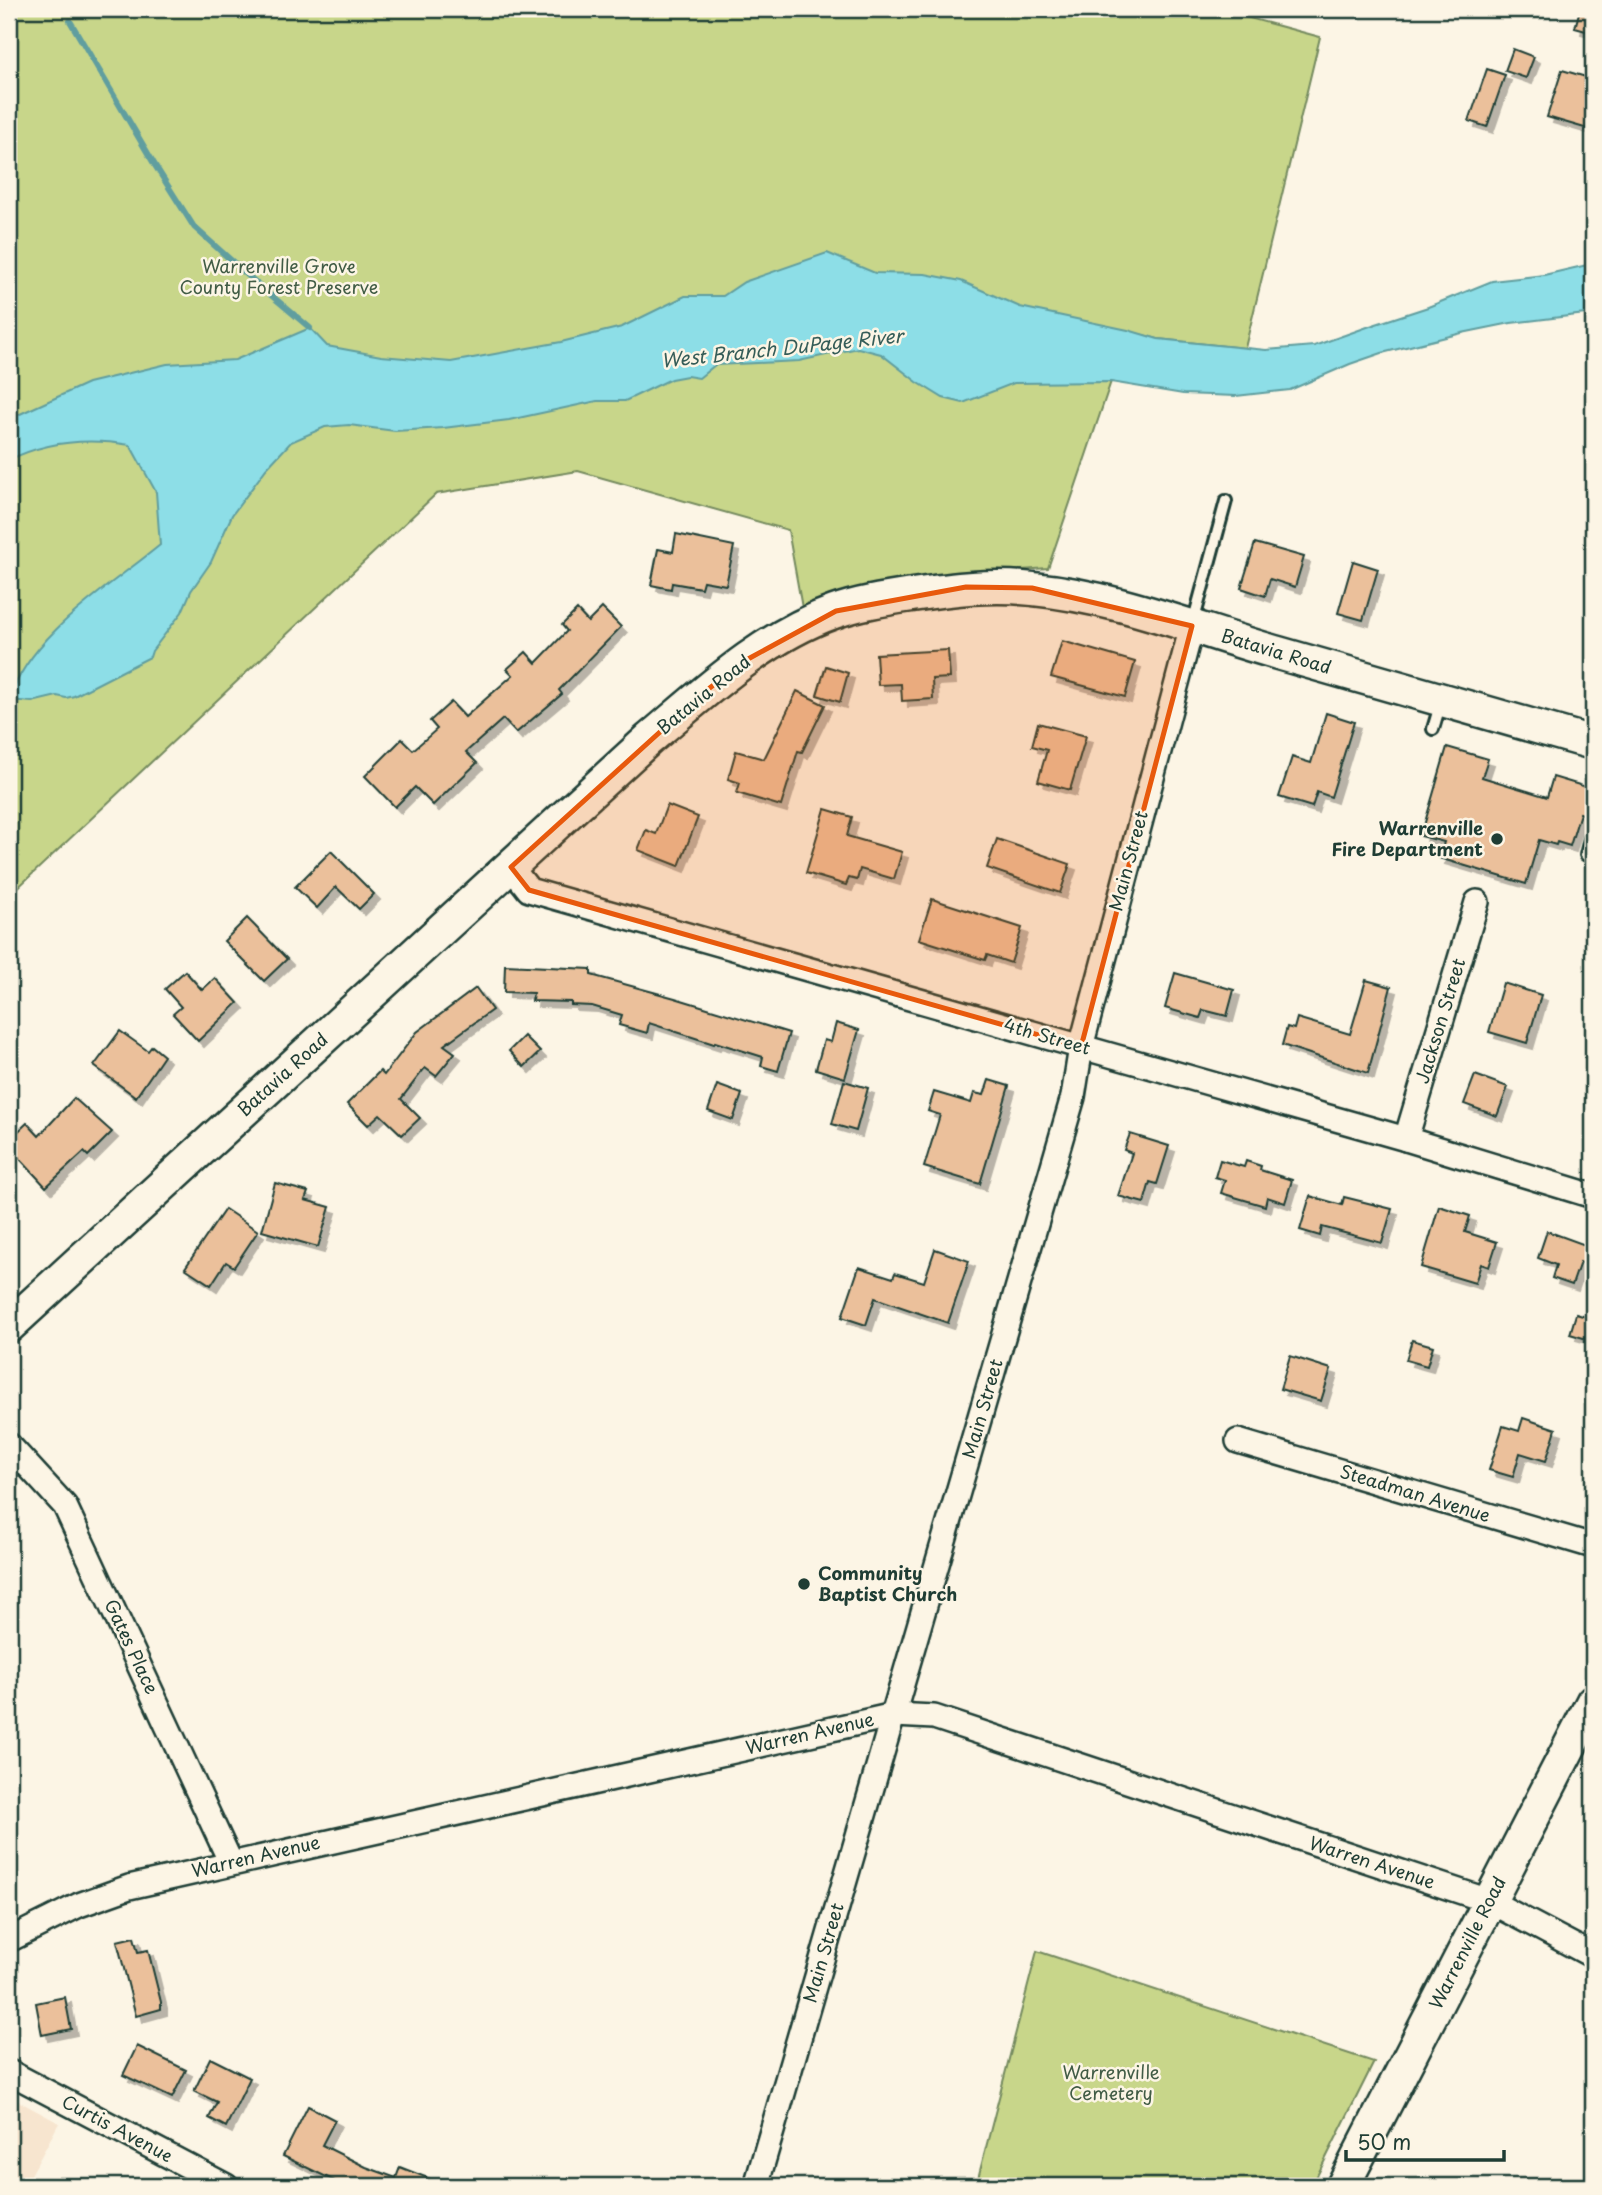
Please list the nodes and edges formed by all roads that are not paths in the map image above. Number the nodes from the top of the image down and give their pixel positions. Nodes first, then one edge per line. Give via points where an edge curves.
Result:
1 (1226, 501) dead end
2 (1192, 626) junction
3 (1593, 743) edge
4 (1593, 827) edge
5 (1586, 855) dead end
6 (511, 867) junction
7 (1476, 902) dead end
8 (1081, 1047) junction
9 (1406, 1139) junction
10 (1593, 1196) edge
11 (9, 1326) edge
12 (1238, 1441) dead end
13 (9, 1445) edge
14 (1593, 1546) edge
15 (1593, 1701) edge
16 (894, 1715) junction
17 (231, 1863) junction
18 (1489, 1901) junction
19 (9, 1940) edge
20 (1593, 1956) edge
21 (9, 2072) edge
22 (226, 2186) edge
23 (756, 2186) edge
24 (1343, 2186) edge

1 - 2 lane
2 - 3 main road, Batavia Road via 1437,714
2 - 6 main road, Batavia Road via 1082,596 1032,588 967,587 836,611 801,626 703,693
2 - 8 street, Main Street
4 - 5 lane
6 - 8 street, 4th Street via 529,890
6 - 11 main road, Batavia Road
7 - 9 street, Jackson Street
8 - 9 street, 4th Street
8 - 16 street, Main Street via 1073,1097
9 - 10 street, 4th Street
12 - 14 street, Steadman Avenue
13 - 17 street, Gates Place via 65,1506
15 - 18 main road, Warrenville Road
16 - 17 street, Warren Avenue
16 - 18 street, Warren Avenue via 934,1717
16 - 23 street, Main Street
17 - 19 street, Warren Avenue via 129,1886
18 - 20 street, Warren Avenue
18 - 24 main road, Warrenville Road
21 - 22 street, Curtis Avenue

